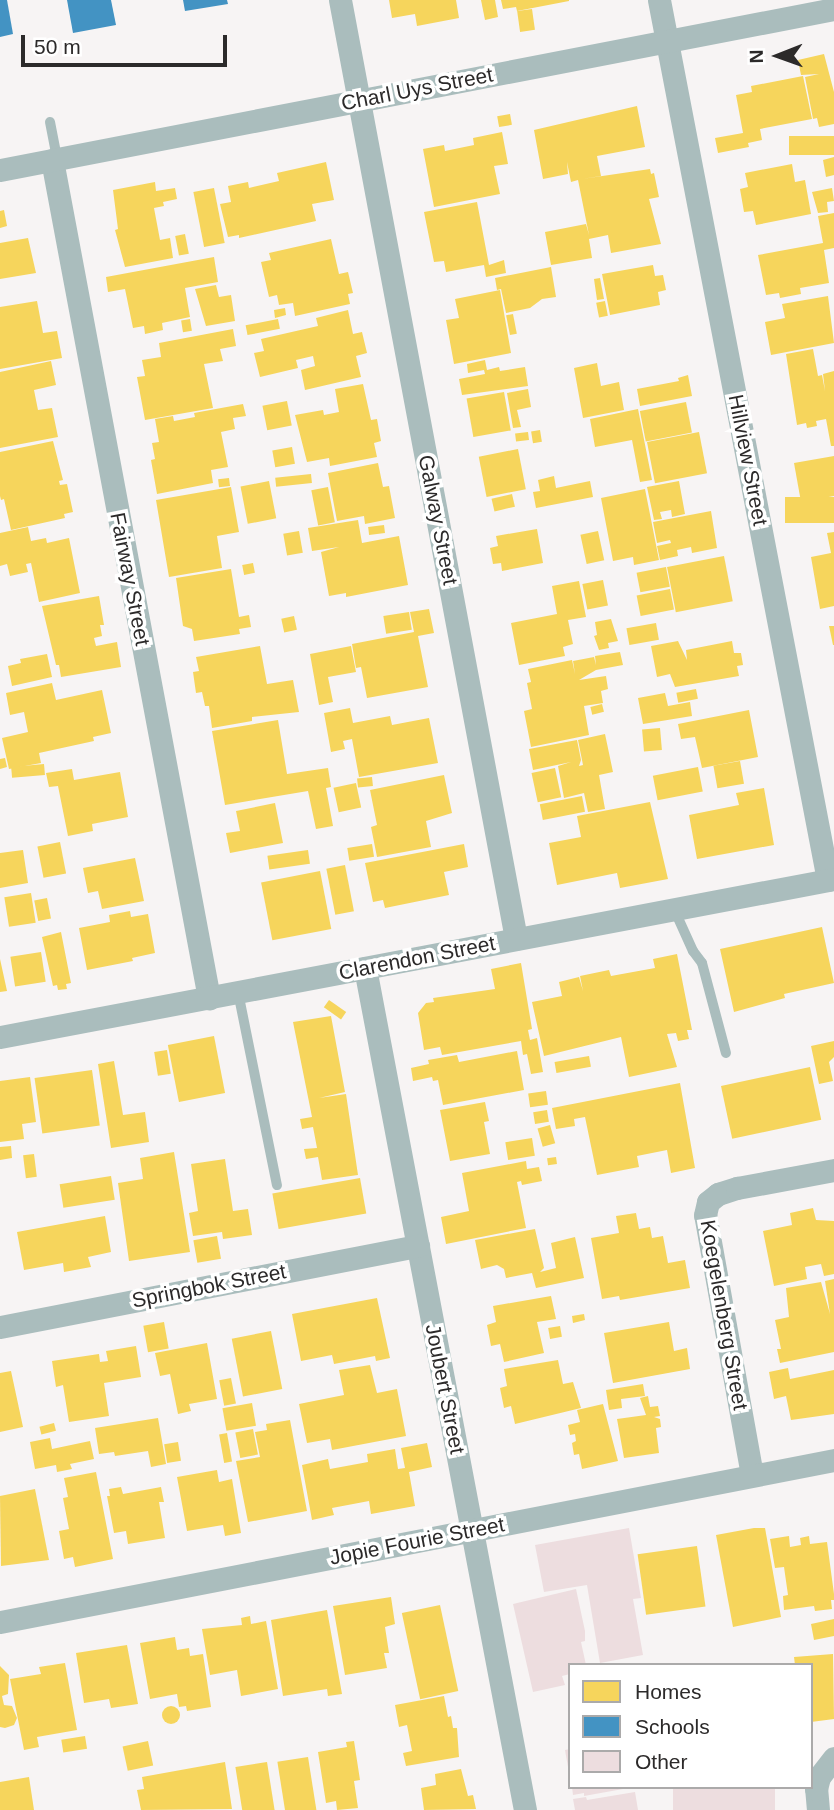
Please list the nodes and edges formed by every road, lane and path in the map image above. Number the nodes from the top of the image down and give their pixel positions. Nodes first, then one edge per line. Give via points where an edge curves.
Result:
1 (340, 0) edge
2 (659, 0) edge
3 (834, 9) edge
4 (667, 40) junction
5 (359, 100) junction
6 (50, 122) dead end
7 (55, 159) junction
8 (0, 170) edge
9 (831, 880) edge
10 (674, 909) junction
11 (516, 939) junction
12 (365, 968) junction
13 (238, 992) junction
14 (209, 998) junction
15 (0, 1037) edge
16 (726, 1053) dead end
17 (834, 1170) edge
18 (277, 1185) dead end
19 (418, 1246) junction
20 (0, 1327) edge
21 (834, 1460) edge
22 (752, 1475) junction
23 (472, 1531) junction
24 (0, 1622) edge
25 (834, 1758) edge
26 (525, 1810) edge
27 (817, 1810) edge

1 - 5 street, Galway Street
2 - 4 street, Hillview Street
3 - 4 street, Charl Uys Street
4 - 5 street, Charl Uys Street
4 - 9 street, Hillview Street
5 - 7 street, Charl Uys Street
5 - 11 street, Galway Street
6 - 7 lane
7 - 8 street, Charl Uys Street
7 - 14 street, Fairway Street
9 - 10 street, Clarendon Street
10 - 11 street, Clarendon Street
10 - 16 lane via 702,963
11 - 12 street, Clarendon Street
12 - 13 street, Clarendon Street
12 - 19 street, Joubert Street
13 - 14 street, Clarendon Street
13 - 18 lane
14 - 15 street, Clarendon Street
17 - 22 street, Koegelenberg Street via 737,1188 708,1202 705,1215
19 - 20 street, Springbok Street
19 - 23 street, Joubert Street
21 - 22 street, Jopie Fourie Street
22 - 23 street, Jopie Fourie Street
23 - 24 street, Jopie Fourie Street
23 - 26 street, Joubert Street
25 - 27 street via 819,1777

